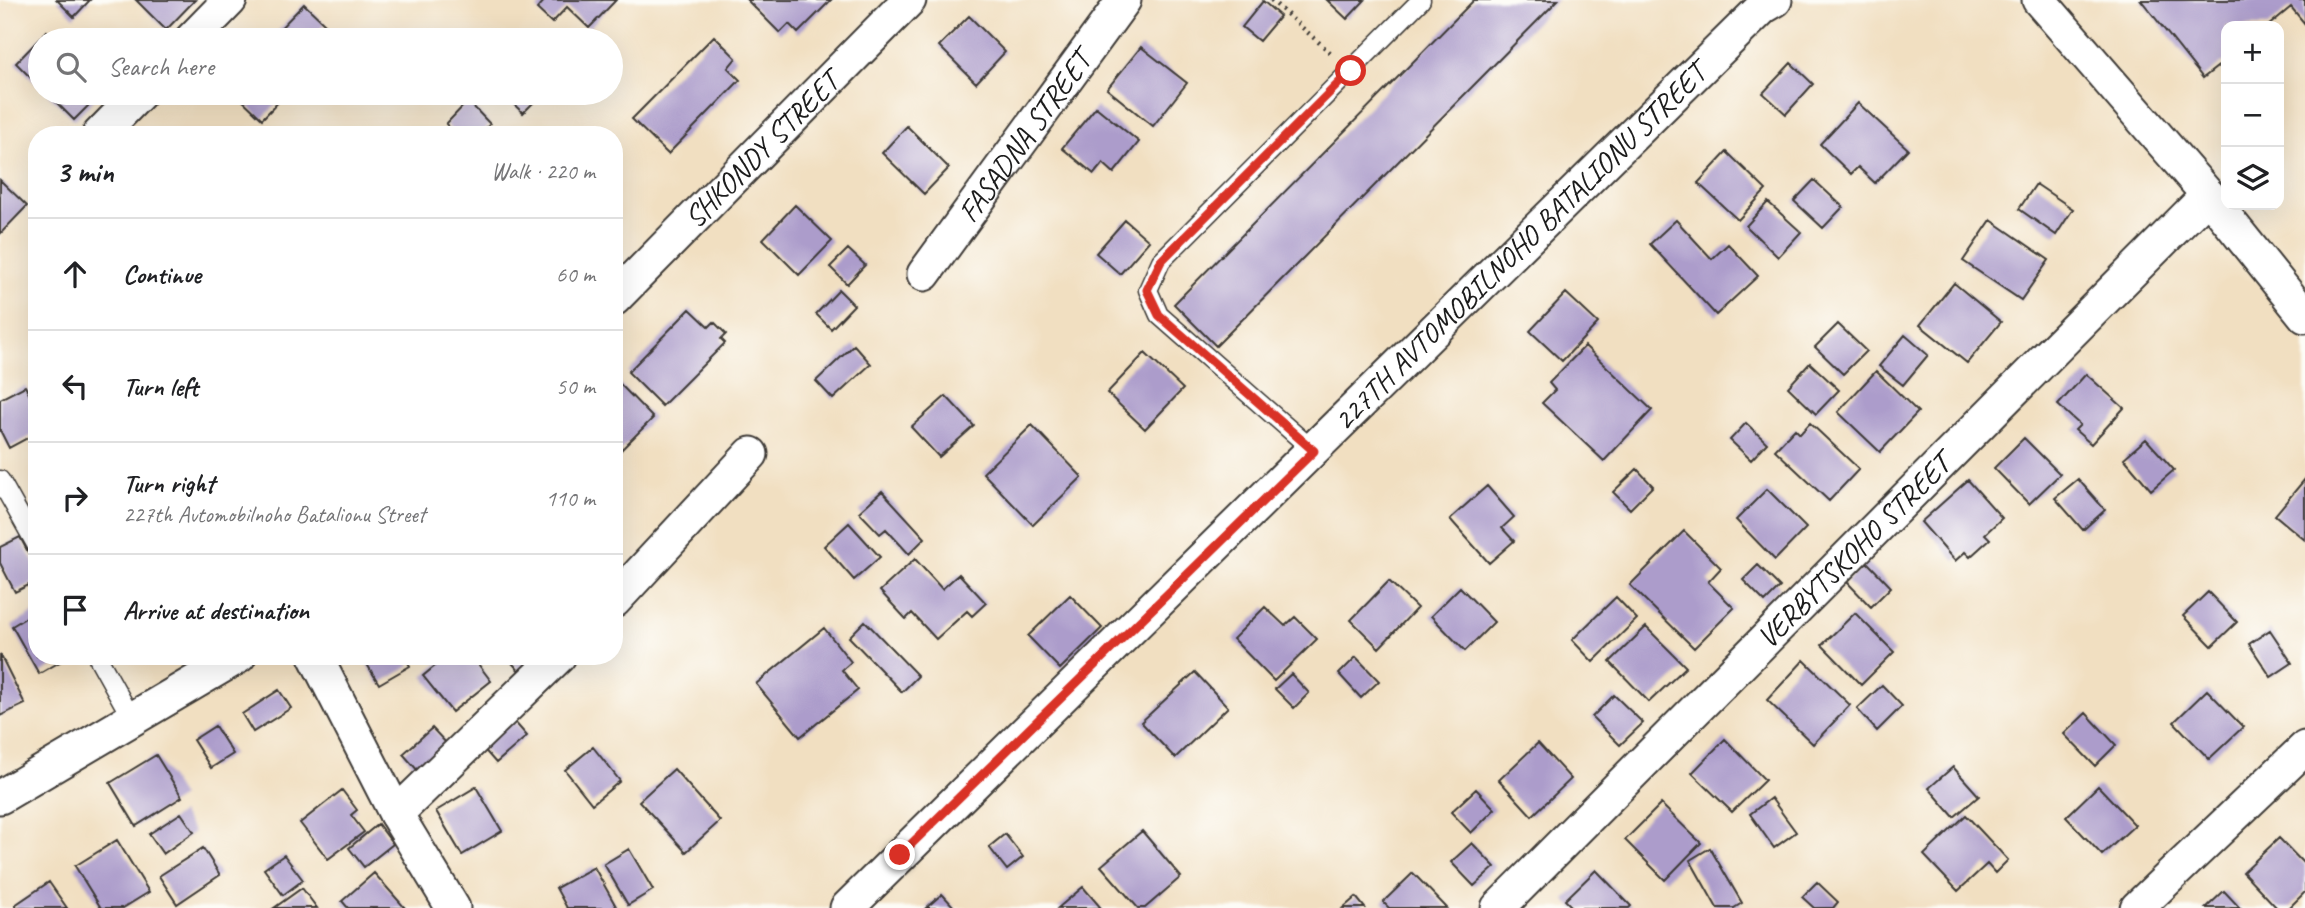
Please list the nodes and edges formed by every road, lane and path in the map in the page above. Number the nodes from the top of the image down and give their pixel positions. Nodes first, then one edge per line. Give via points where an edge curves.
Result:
1 (230, 0) edge
2 (909, 0) edge
3 (1124, 0) edge
4 (1271, 0) edge
5 (1421, 0) edge
6 (2042, 1) edge
7 (1765, 2) edge
8 (203, 28) edge
9 (1351, 71) junction
10 (128, 105) edge
11 (108, 126) edge
12 (2208, 195) junction
13 (924, 274) dead end
14 (623, 290) edge
15 (2305, 316) edge
16 (1314, 451) junction
17 (751, 454) dead end
18 (0, 480) edge
19 (28, 530) edge
20 (623, 591) edge
21 (102, 665) edge
22 (224, 665) edge
23 (320, 665) edge
24 (550, 665) edge
25 (132, 719) junction
26 (2305, 748) edge
27 (0, 797) edge
28 (396, 814) junction
29 (453, 908) edge
30 (847, 908) edge
31 (1498, 908) edge
32 (2137, 908) edge

1 - 8 street
2 - 14 street, SHKONDY STREET
3 - 13 street, FASADNA STREET
4 - 9 path
5 - 9 lane
6 - 12 street
7 - 16 street, 227TH AVTOMOBILNOHO BATALIONU STREET
9 - 16 lane via 1161,261 1147,290 1159,315
10 - 11 street
12 - 15 street
12 - 31 street, VERBYTSKOHO STREET
16 - 30 street, 227TH AVTOMOBILNOHO BATALIONU STREET
17 - 20 street
18 - 19 lane
21 - 25 lane
22 - 25 street
23 - 28 street
24 - 28 street
25 - 27 street
26 - 32 street
28 - 29 street

